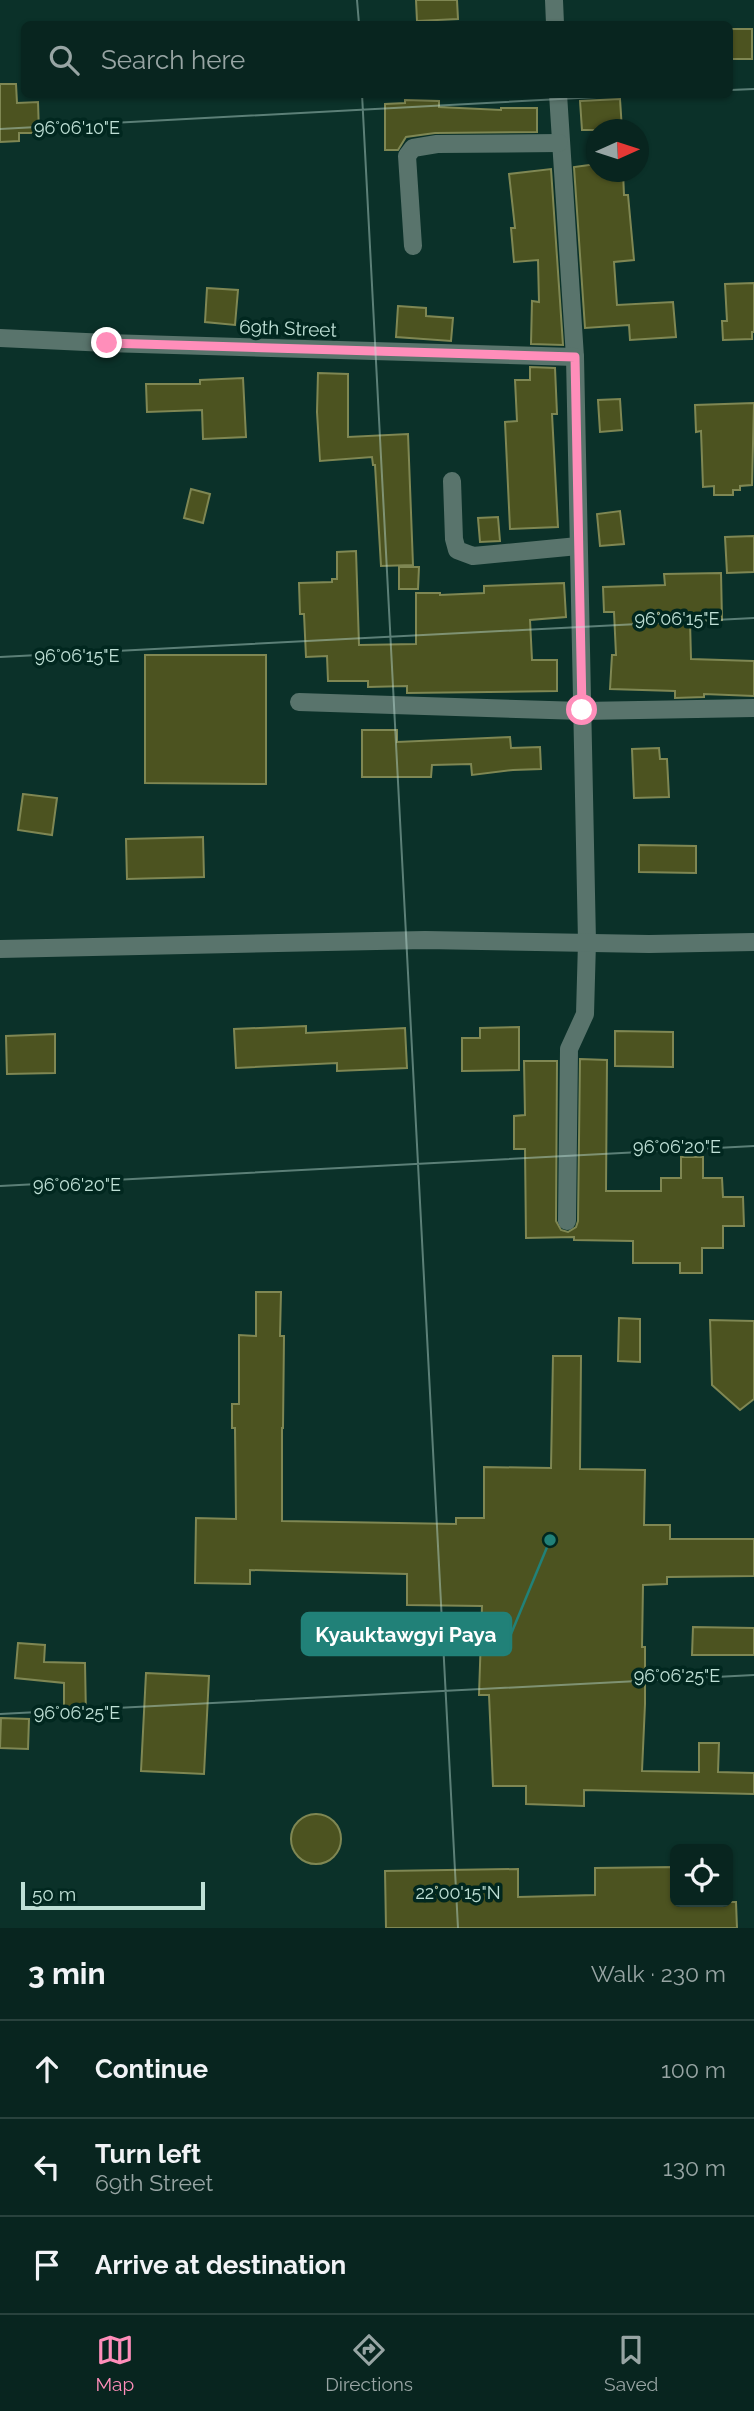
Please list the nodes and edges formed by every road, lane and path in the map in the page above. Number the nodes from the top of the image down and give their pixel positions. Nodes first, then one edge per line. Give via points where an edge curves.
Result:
1 (554, 0) edge
2 (555, 21) edge
3 (558, 98) edge
4 (559, 143) junction
5 (413, 246) dead end
6 (0, 338) edge
7 (575, 357) junction
8 (452, 481) dead end
9 (578, 546) junction
10 (299, 702) dead end
11 (754, 708) edge
12 (582, 710) junction
13 (587, 942) junction
14 (754, 942) edge
15 (0, 949) edge
16 (567, 1221) dead end

1 - 2 street
3 - 4 street
4 - 5 street via 436,144 410,151
4 - 7 street
6 - 7 street, 69th Street
7 - 9 street
8 - 9 street via 454,539 457,550 464,554
9 - 12 street
10 - 12 street
11 - 12 street
12 - 13 street
13 - 14 street
13 - 15 street via 425,940
13 - 16 street via 585,1014 569,1049

